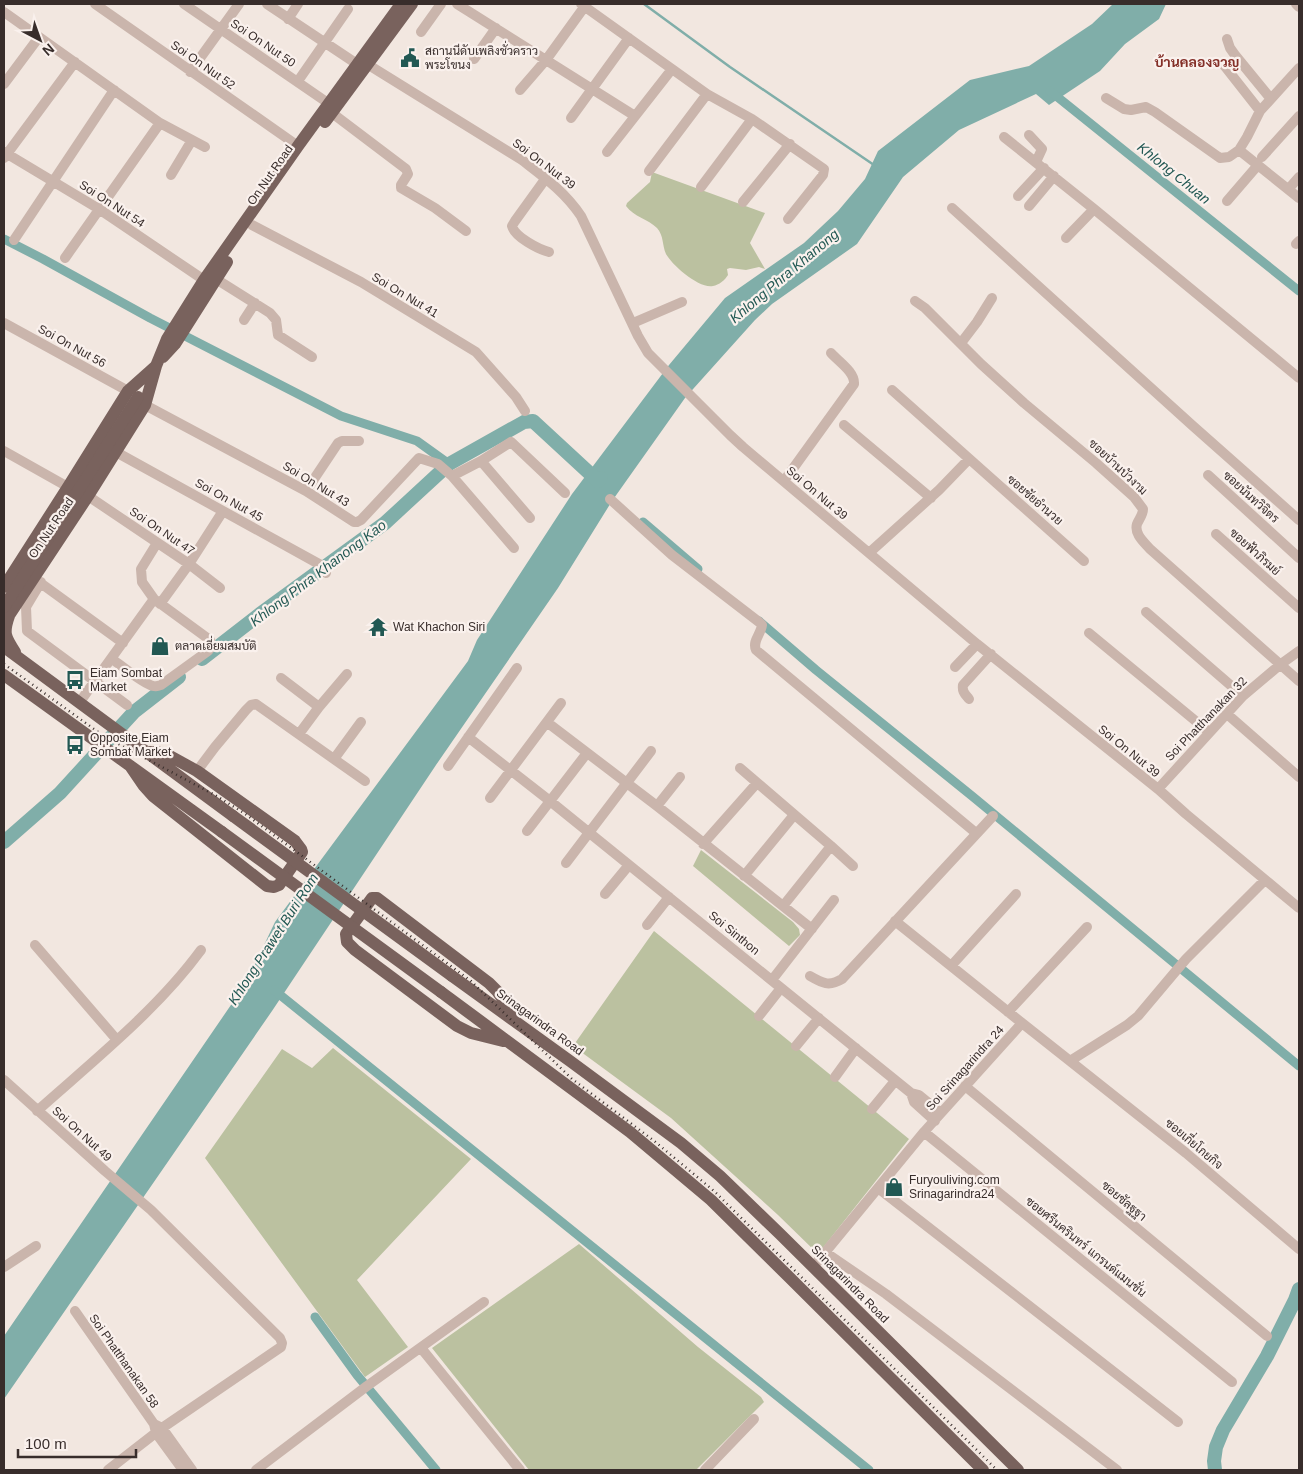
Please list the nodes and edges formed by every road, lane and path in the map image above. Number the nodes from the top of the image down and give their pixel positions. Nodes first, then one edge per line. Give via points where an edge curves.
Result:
1 (95, 4) edge
2 (184, 4) edge
3 (239, 4) edge
4 (267, 4) edge
5 (298, 4) edge
6 (412, 4) edge
7 (441, 4) edge
8 (457, 4) edge
9 (1296, 4) edge
10 (583, 5) edge
11 (1299, 7) edge
12 (398, 8) edge
13 (348, 9) dead end
14 (4, 12) edge
15 (288, 19) junction
16 (496, 28) junction
17 (221, 29) junction
18 (421, 32) dead end
19 (39, 36) junction
20 (629, 38) junction
21 (1227, 39) dead end
22 (325, 42) junction
23 (474, 59) dead end
24 (546, 60) junction
25 (75, 62) junction
26 (362, 64) junction
27 (1223, 64) dead end
28 (1299, 68) edge
29 (672, 69) junction
30 (190, 72) junction
31 (298, 81) junction
32 (4, 84) edge
33 (592, 89) junction
34 (114, 90) junction
35 (520, 90) dead end
36 (707, 94) junction
37 (1106, 98) dead end
38 (1271, 99) junction
39 (330, 108) junction
40 (1260, 111) junction
41 (635, 116) junction
42 (1299, 116) edge
43 (571, 118) dead end
44 (752, 119) junction
45 (160, 123) junction
46 (1029, 135) dead end
47 (1004, 137) dead end
48 (192, 140) junction
49 (790, 144) junction
50 (205, 147) dead end
51 (301, 148) junction
52 (1239, 150) junction
53 (607, 152) dead end
54 (5, 155) edge
55 (1260, 161) junction
56 (1040, 165) junction
57 (649, 171) dead end
58 (171, 175) dead end
59 (1054, 176) junction
60 (1299, 177) edge
61 (546, 178) junction
62 (54, 182) junction
63 (1292, 186) dead end
64 (701, 187) dead end
65 (1018, 196) dead end
66 (1299, 198) edge
67 (1227, 201) dead end
68 (743, 202) dead end
69 (1029, 206) dead end
70 (952, 208) dead end
71 (1094, 208) junction
72 (99, 209) junction
73 (788, 219) dead end
74 (252, 225) junction
75 (466, 231) dead end
76 (1066, 238) dead end
77 (14, 240) dead end
78 (549, 252) dead end
79 (65, 258) dead end
80 (211, 282) junction
81 (992, 298) dead end
82 (915, 301) dead end
83 (682, 302) dead end
84 (255, 304) junction
85 (244, 320) dead end
86 (632, 323) junction
87 (4, 324) edge
88 (962, 343) junction
89 (831, 354) dead end
90 (312, 357) dead end
91 (1299, 378) edge
92 (892, 390) dead end
93 (137, 398) junction
94 (525, 410) dead end
95 (844, 425) dead end
96 (359, 441) dead end
97 (116, 452) junction
98 (5, 455) edge
99 (969, 459) junction
100 (481, 462) junction
101 (445, 470) junction
102 (1208, 475) dead end
103 (784, 481) junction
104 (68, 488) junction
105 (306, 492) junction
106 (564, 493) dead end
107 (88, 496) junction
108 (931, 498) junction
109 (610, 499) dead end
110 (223, 511) junction
111 (530, 518) dead end
112 (1299, 520) edge
113 (1216, 534) dead end
114 (157, 543) junction
115 (514, 548) dead end
116 (869, 553) junction
117 (1299, 558) edge
118 (1084, 561) dead end
119 (189, 564) junction
120 (323, 568) dead end
121 (6, 579) edge
122 (34, 583) junction
123 (220, 588) dead end
124 (157, 601) junction
125 (1299, 608) edge
126 (1146, 612) dead end
127 (6, 615) edge
128 (1090, 633) dead end
129 (123, 643) junction
130 (977, 644) junction
131 (4, 647) edge
132 (1299, 651) edge
133 (991, 654) junction
134 (112, 659) junction
135 (21, 660) junction
136 (1281, 664) junction
137 (955, 667) dead end
138 (517, 668) dead end
139 (347, 674) dead end
140 (5, 676) edge
141 (282, 678) dead end
142 (1299, 681) edge
143 (96, 682) junction
144 (1243, 696) junction
145 (969, 699) dead end
146 (80, 703) junction
147 (561, 704) dead end
148 (127, 705) dead end
149 (319, 707) junction
150 (1227, 714) junction
151 (362, 722) dead end
152 (548, 723) junction
153 (1209, 732) junction
154 (299, 734) junction
155 (468, 737) junction
156 (651, 751) dead end
157 (144, 752) junction
158 (587, 753) junction
159 (334, 759) junction
160 (448, 766) dead end
161 (131, 767) junction
162 (740, 768) dead end
163 (197, 770) junction
164 (511, 770) junction
165 (680, 777) dead end
166 (1299, 777) edge
167 (365, 781) dead end
168 (625, 783) junction
169 (757, 783) junction
170 (1158, 789) junction
171 (490, 798) dead end
172 (550, 801) junction
173 (656, 806) junction
174 (794, 815) junction
175 (993, 816) dead end
176 (527, 831) dead end
177 (589, 832) junction
178 (976, 834) junction
179 (704, 844) junction
180 (830, 846) junction
181 (566, 863) dead end
182 (629, 865) junction
183 (853, 866) dead end
184 (744, 876) junction
185 (1264, 880) junction
186 (605, 894) dead end
187 (1016, 894) dead end
188 (669, 897) junction
189 (834, 900) dead end
190 (783, 906) junction
191 (1299, 908) edge
192 (895, 921) junction
193 (647, 925) dead end
194 (1087, 927) dead end
195 (812, 929) junction
196 (35, 945) dead end
197 (201, 950) dead end
198 (951, 966) junction
199 (810, 976) dead end
200 (772, 980) junction
201 (782, 988) junction
202 (1008, 1012) junction
203 (759, 1016) dead end
204 (819, 1018) junction
205 (1022, 1023) junction
206 (520, 1024) junction
207 (117, 1040) junction
208 (509, 1042) junction
209 (796, 1046) dead end
210 (856, 1048) junction
211 (1070, 1060) junction
212 (834, 1077) dead end
213 (4, 1080) edge
214 (896, 1080) junction
215 (965, 1086) junction
216 (872, 1109) dead end
217 (37, 1111) junction
218 (938, 1117) junction
219 (924, 1132) junction
220 (878, 1188) junction
221 (36, 1246) dead end
222 (1299, 1249) edge
223 (825, 1252) junction
224 (813, 1267) junction
225 (4, 1268) edge
226 (484, 1302) dead end
227 (75, 1311) dead end
228 (1267, 1336) dead end
229 (420, 1348) junction
230 (1232, 1382) dead end
231 (754, 1419) dead end
232 (1178, 1422) dead end
233 (157, 1428) junction
234 (108, 1470) edge
235 (183, 1470) edge
236 (192, 1470) edge
237 (256, 1470) edge
238 (520, 1470) edge
239 (705, 1470) edge
240 (982, 1470) edge
241 (1018, 1470) edge
242 (1117, 1470) edge

1 - 30 street, Soi On Nut 52
2 - 17 street, Soi On Nut 50
3 - 17 street
4 - 15 street, Soi On Nut 39
5 - 15 street
6 - 12 main road, On Nut Road
7 - 18 street
8 - 16 street
9 - 11 street
10 - 20 street
10 - 24 street
12 - 26 main road, On Nut Road
13 - 22 street
14 - 19 street
15 - 22 street, Soi On Nut 39
16 - 23 street
16 - 24 street
17 - 30 street
17 - 31 street, Soi On Nut 50
19 - 25 street
19 - 32 street
20 - 29 street
20 - 33 street
21 - 38 street via 1235,55
22 - 26 street, Soi On Nut 39
22 - 31 street
24 - 33 street
24 - 35 street
25 - 34 street
25 - 54 street
26 - 39 main road, On Nut Road
26 - 61 street, Soi On Nut 39 via 522,160
27 - 40 street
28 - 38 street
29 - 36 street
29 - 41 street
30 - 51 street, Soi On Nut 52
31 - 39 street, Soi On Nut 50
33 - 41 street
33 - 43 street
34 - 45 street
34 - 62 street
36 - 44 street
36 - 57 street
37 - 52 street via 1124,109 1146,107 1220,158 1229,157
38 - 40 street
39 - 51 main road, On Nut Road
39 - 75 street, Soi On Nut 50 via 406,169 408,174 401,188 436,208
40 - 52 street
41 - 53 street
42 - 55 street
44 - 49 street
44 - 64 street
45 - 48 street
45 - 72 street
46 - 56 street via 1042,149
47 - 56 street
48 - 50 street
48 - 58 street
49 - 68 street
49 - 73 street via 821,166 824,172
51 - 74 main road, On Nut Road
51 - 80 main road, On Nut Road
52 - 55 street
54 - 62 street, Soi On Nut 54
55 - 66 street
55 - 67 street
56 - 59 street
56 - 65 street
59 - 69 street
59 - 71 street
60 - 63 street
61 - 78 street via 512,226 515,233 540,250
61 - 86 street, Soi On Nut 39 via 571,200 581,216
62 - 72 street, Soi On Nut 54
62 - 77 street
70 - 112 street
71 - 76 street
71 - 91 street
72 - 79 street
72 - 80 street, Soi On Nut 54
74 - 80 main road, On Nut Road
74 - 94 street, Soi On Nut 41 via 361,282 476,352
80 - 84 street, Soi On Nut 54
80 - 93 main road, On Nut Road
81 - 88 street
82 - 88 street, ซอยบ้านบัวงาม
83 - 86 street
84 - 85 street
84 - 90 street, Soi On Nut 54 via 276,320 278,335
86 - 103 street, Soi On Nut 39 via 648,353 730,435
87 - 93 street, Soi On Nut 56
88 - 136 street, ซอยบ้านบัวงาม via 1024,403 1134,497 1144,509 1137,525 1140,538
89 - 103 street via 852,375 854,384
92 - 99 street, ซอยชัยอำนวย
93 - 97 main road, On Nut Road
93 - 104 main road, On Nut Road
93 - 105 street, Soi On Nut 43
93 - 127 main road, On Nut Road, bridge
95 - 108 street
96 - 105 street via 338,443
97 - 107 main road, On Nut Road
97 - 110 street, Soi On Nut 45
98 - 104 street
99 - 108 street
99 - 118 street, ซอยชัยอำนวย
100 - 101 street
100 - 106 street via 511,442
100 - 111 street
101 - 105 street, Soi On Nut 43 via 419,458 357,522
101 - 115 street
102 - 117 street, ซอยนันทวิจิตร
103 - 116 street, Soi On Nut 39
104 - 121 main road, On Nut Road
107 - 114 street, Soi On Nut 47
107 - 122 main road, On Nut Road
108 - 116 street
109 - 178 street via 672,554 762,625 755,643 756,650
110 - 119 street
110 - 120 street, Soi On Nut 45
113 - 125 street, ซอยฟ้าภิรมย์
114 - 119 street, Soi On Nut 47
114 - 124 street via 141,569 142,582
116 - 130 street, Soi On Nut 39
119 - 123 street, Soi On Nut 47
119 - 124 street
121 - 122 main road via 19,589
122 - 127 main road, On Nut Road
122 - 129 street
122 - 143 street via 26,607 27,631
124 - 129 street
124 - 134 street via 210,640 208,651 156,686 143,681
126 - 144 street
127 - 135 main road via 6,637
128 - 153 street
129 - 134 street
130 - 133 street, Soi On Nut 39
130 - 137 street
131 - 135 main road, Srinagarindra Road
132 - 136 street, Soi Phatthanakan 32
133 - 145 street via 963,685
133 - 170 street, Soi On Nut 39
134 - 143 street
135 - 146 main road, Srinagarindra Road
136 - 142 street, ซอยบ้านบัวงาม
136 - 144 street, Soi Phatthanakan 32
138 - 155 street
139 - 149 street
140 - 161 main road
141 - 149 street
143 - 146 street
143 - 148 street
144 - 150 street, Soi Phatthanakan 32
146 - 157 main road, Srinagarindra Road
147 - 152 street
149 - 154 street
150 - 153 street, Soi Phatthanakan 32
150 - 166 street
151 - 159 street
152 - 158 street
152 - 164 street
153 - 170 street, Soi Phatthanakan 32
154 - 159 street
154 - 163 street via 254,704
155 - 160 street
155 - 164 street, Soi Sinthon
156 - 168 street
157 - 163 main road via 174,757
157 - 206 main road, Srinagarindra Road, bridge
158 - 168 street
158 - 172 street
159 - 167 street
161 - 163 main road via 153,796 267,886 279,885 302,852 299,845
161 - 208 main road, bridge
162 - 169 street
164 - 171 street
164 - 172 street, Soi Sinthon
165 - 173 street
168 - 173 street
168 - 177 street
169 - 174 street
169 - 179 street
170 - 185 street, Soi On Nut 39
172 - 176 street
172 - 177 street, Soi Sinthon
173 - 179 street
174 - 180 street
174 - 184 street
175 - 178 street
177 - 181 street
177 - 182 street, Soi Sinthon
178 - 192 street
179 - 184 street
180 - 183 street
180 - 190 street
182 - 186 street
182 - 188 street, Soi Sinthon
184 - 190 street
185 - 191 street, Soi On Nut 39
185 - 211 street via 1186,959 1138,1016
187 - 198 street
188 - 193 street
188 - 200 street, Soi Sinthon
189 - 195 street
190 - 195 street
192 - 198 street
192 - 199 street via 842,979 835,983 821,982
194 - 202 street
195 - 200 street
196 - 207 street
197 - 207 street via 173,986
198 - 202 street
200 - 201 street, Soi Sinthon
201 - 203 street
201 - 204 street, Soi Sinthon
202 - 205 street
204 - 209 street
204 - 210 street, Soi Sinthon
205 - 211 street, Soi Srinagarindra 24
205 - 215 street, Soi Srinagarindra 24
206 - 208 main road via 489,983 377,898 372,898 346,934 347,942 355,950 457,1026
206 - 224 main road, Srinagarindra Road via 681,1143 720,1176
207 - 217 street
208 - 240 main road via 630,1132 711,1200
210 - 212 street
210 - 214 street, Soi Sinthon
211 - 222 street, ซอยเกี่ยโกยกิจ
213 - 217 street, Soi On Nut 49
214 - 216 street
214 - 218 street, Soi Sinthon via 911,1093 914,1102
215 - 218 street, Soi Srinagarindra 24
215 - 228 street, ซอยชัลฐฐา
217 - 233 street, Soi On Nut 49 via 146,1205 280,1338 280,1347
218 - 219 street, Soi Srinagarindra 24
219 - 220 street, Soi Srinagarindra 24
219 - 230 street, ซอยศรีนครินทร์ แกรนด์แมนชั่น
220 - 223 street, Soi Srinagarindra 24
220 - 232 street
221 - 225 street
223 - 224 street, Soi Srinagarindra 24
223 - 242 street via 886,1294
224 - 241 main road, Srinagarindra Road
226 - 229 street
227 - 233 street, Soi Phatthanakan 58
229 - 237 street
229 - 238 street
231 - 239 street
233 - 234 street
233 - 235 street, Soi Phatthanakan 58
233 - 236 street, Soi Phatthanakan 58

